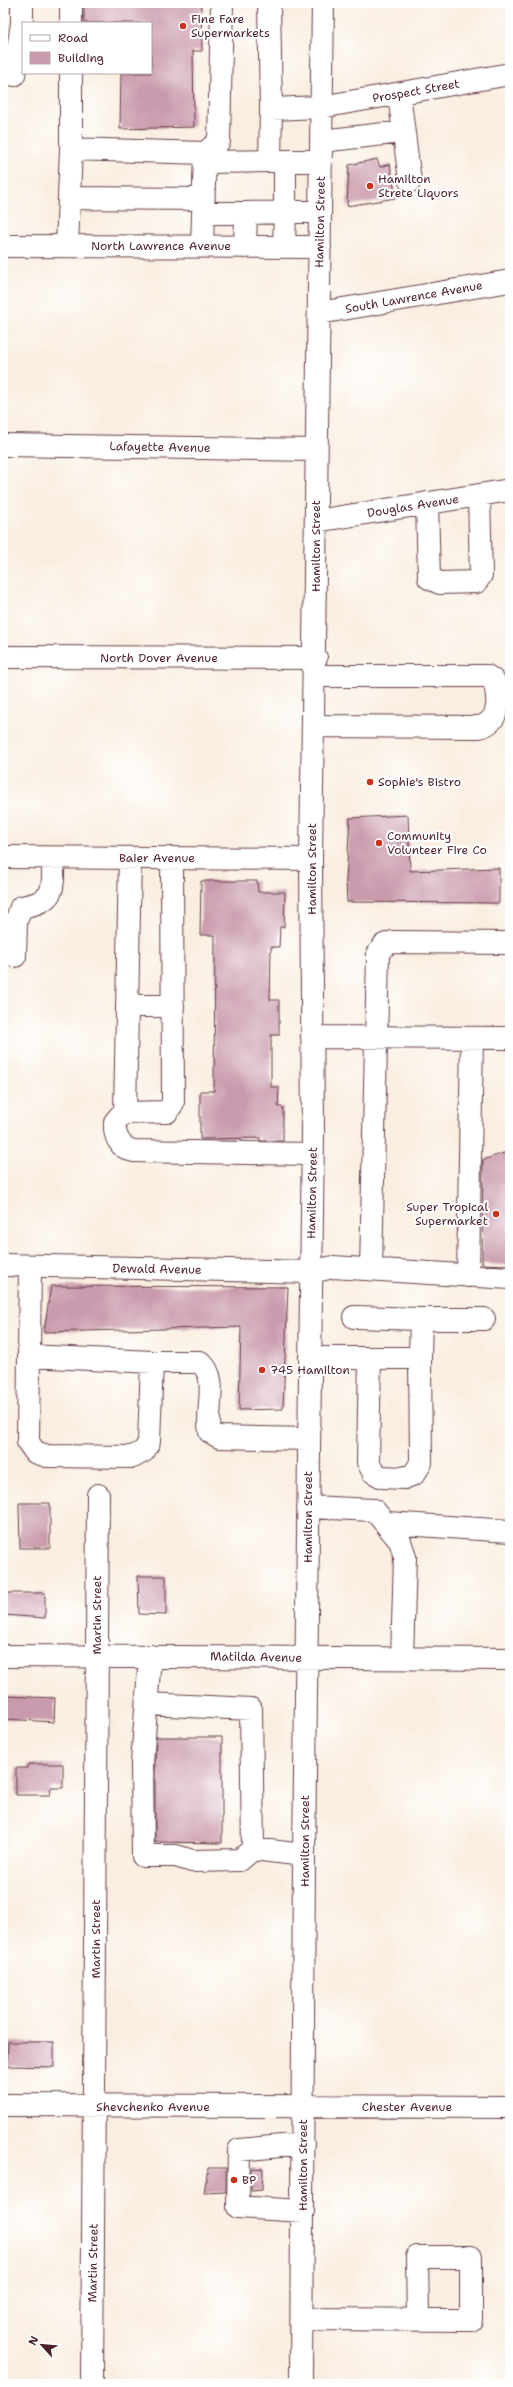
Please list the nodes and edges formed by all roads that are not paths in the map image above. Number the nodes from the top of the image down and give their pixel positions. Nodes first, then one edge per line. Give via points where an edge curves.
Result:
1 (22, 3) edge
2 (71, 3) edge
3 (222, 3) edge
4 (269, 3) edge
5 (323, 3) edge
6 (71, 22) edge
7 (71, 74) edge
8 (510, 74) edge
9 (14, 75) dead end
10 (399, 94) junction
11 (321, 108) junction
12 (271, 109) junction
13 (402, 132) junction
14 (71, 149) junction
15 (321, 151) junction
16 (204, 157) junction
17 (278, 161) junction
18 (410, 181) dead end
19 (69, 198) junction
20 (203, 206) junction
21 (285, 212) junction
22 (320, 212) junction
23 (246, 213) junction
24 (3, 246) edge
25 (67, 246) junction
26 (202, 246) junction
27 (284, 246) junction
28 (244, 247) junction
29 (320, 247) junction
30 (510, 281) edge
31 (319, 314) junction
32 (3, 445) edge
33 (316, 450) junction
34 (510, 490) edge
35 (479, 495) junction
36 (427, 503) junction
37 (316, 522) junction
38 (3, 657) edge
39 (316, 667) junction
40 (314, 726) junction
41 (3, 857) edge
42 (53, 858) junction
43 (130, 858) junction
44 (172, 858) junction
45 (311, 859) junction
46 (510, 943) edge
47 (15, 956) dead end
48 (127, 1006) junction
49 (173, 1006) junction
50 (312, 1037) junction
51 (376, 1038) junction
52 (472, 1038) junction
53 (510, 1038) edge
54 (125, 1113) junction
55 (312, 1154) junction
56 (3, 1265) edge
57 (30, 1266) junction
58 (371, 1269) junction
59 (311, 1272) junction
60 (468, 1276) junction
61 (510, 1278) edge
62 (354, 1317) dead end
63 (421, 1319) junction
64 (484, 1319) dead end
65 (29, 1356) junction
66 (310, 1358) junction
67 (370, 1358) junction
68 (420, 1358) junction
69 (152, 1362) junction
70 (309, 1439) junction
71 (98, 1495) dead end
72 (308, 1507) junction
73 (386, 1523) junction
74 (510, 1531) edge
75 (3, 1656) edge
76 (97, 1656) junction
77 (150, 1656) junction
78 (307, 1658) junction
79 (402, 1658) junction
80 (510, 1659) edge
81 (147, 1704) junction
82 (253, 1849) junction
83 (304, 1855) junction
84 (3, 2105) edge
85 (95, 2106) junction
86 (510, 2107) edge
87 (304, 2108) junction
88 (303, 2144) junction
89 (303, 2211) junction
90 (302, 2319) junction
91 (418, 2320) dead end
92 (92, 2384) edge
93 (301, 2384) edge

1 - 9 street via 22,23
2 - 6 street
3 - 16 street via 219,141
4 - 12 street
5 - 11 street, Hamilton Street
7 - 14 street
8 - 10 street, Prospect Street
10 - 11 street, Prospect Street
10 - 13 street
11 - 12 street, Prospect Street
11 - 15 street, Hamilton Street
12 - 17 street
13 - 15 street
13 - 18 street
14 - 16 street
14 - 19 street
15 - 17 street
15 - 22 street, Hamilton Street
16 - 17 street
16 - 20 street
17 - 21 street
19 - 20 street
19 - 25 street
20 - 23 street
20 - 26 street
21 - 22 street
21 - 23 street
21 - 27 street
22 - 29 street, Hamilton Street
23 - 28 street
24 - 25 street, North Lawrence Avenue
25 - 26 street, North Lawrence Avenue
26 - 28 street, North Lawrence Avenue
27 - 28 street, North Lawrence Avenue
27 - 29 street, North Lawrence Avenue
29 - 31 street, Hamilton Street
30 - 31 street, South Lawrence Avenue
31 - 33 street, Hamilton Street
32 - 33 street, Lafayette Avenue
33 - 37 street, Hamilton Street
34 - 35 street, Douglas Avenue
35 - 36 street, Douglas Avenue
35 - 36 street via 481,575 476,582 440,583 430,578
36 - 37 street, Douglas Avenue
37 - 39 street, Hamilton Street
38 - 39 street, North Dover Avenue
39 - 40 street, Hamilton Street
39 - 40 street, North Dover Avenue via 487,676 494,681 497,690 496,716 488,725 479,727
40 - 45 street, Hamilton Street
41 - 42 street, Baier Avenue
42 - 43 street, Baier Avenue
42 - 47 street via 52,890 47,898 32,906 21,907 17,914
43 - 44 street, Baier Avenue
43 - 48 street
44 - 45 street, Baier Avenue
44 - 49 street
45 - 50 street, Hamilton Street
46 - 51 street via 393,942 384,946 378,954
48 - 49 street
48 - 54 street
49 - 54 street via 171,1109 164,1113
50 - 51 street
50 - 55 street, Hamilton Street
51 - 52 street
51 - 58 street
52 - 53 street
52 - 60 street
54 - 55 street via 115,1122 115,1130 118,1140 127,1149
55 - 59 street, Hamilton Street
56 - 57 street, Dewald Avenue
57 - 59 street, Dewald Avenue
57 - 65 street
58 - 59 street, Dewald Avenue via 333,1267
58 - 60 street, Dewald Avenue
59 - 66 street, Hamilton Street
60 - 61 street, Dewald Avenue
62 - 63 street
63 - 64 street
63 - 68 street
65 - 69 street
65 - 69 street via 28,1442 35,1452 47,1456 133,1457 144,1452 149,1442
66 - 67 street
66 - 70 street, Hamilton Street
67 - 68 street
67 - 68 street via 368,1462 373,1472 382,1477 404,1478 414,1474 421,1463
69 - 70 street via 200,1362 208,1368 211,1380 208,1422 210,1432 219,1437
70 - 72 street, Hamilton Street
71 - 76 street, Martin Street
72 - 73 street via 374,1510
72 - 78 street, Hamilton Street
73 - 74 street
73 - 79 street via 400,1541 405,1557
75 - 76 street, Matilda Avenue
76 - 77 street, Matilda Avenue
76 - 85 street, Martin Street
77 - 78 street, Matilda Avenue
77 - 81 street
78 - 79 street, Matilda Avenue
78 - 83 street, Hamilton Street
79 - 80 street, Matilda Avenue
81 - 82 street via 251,1709
81 - 82 street via 142,1762 143,1856 176,1856 192,1861 240,1860
82 - 83 street
83 - 87 street, Hamilton Street
84 - 85 street, Shevchenko Avenue
85 - 87 street, Shevchenko Avenue
85 - 92 street, Martin Street
86 - 87 street, Chester Avenue
87 - 88 street, Hamilton Street
88 - 89 street, Hamilton Street
88 - 89 street via 239,2150 238,2207
89 - 90 street, Hamilton Street
90 - 91 street
90 - 93 street, Hamilton Street

